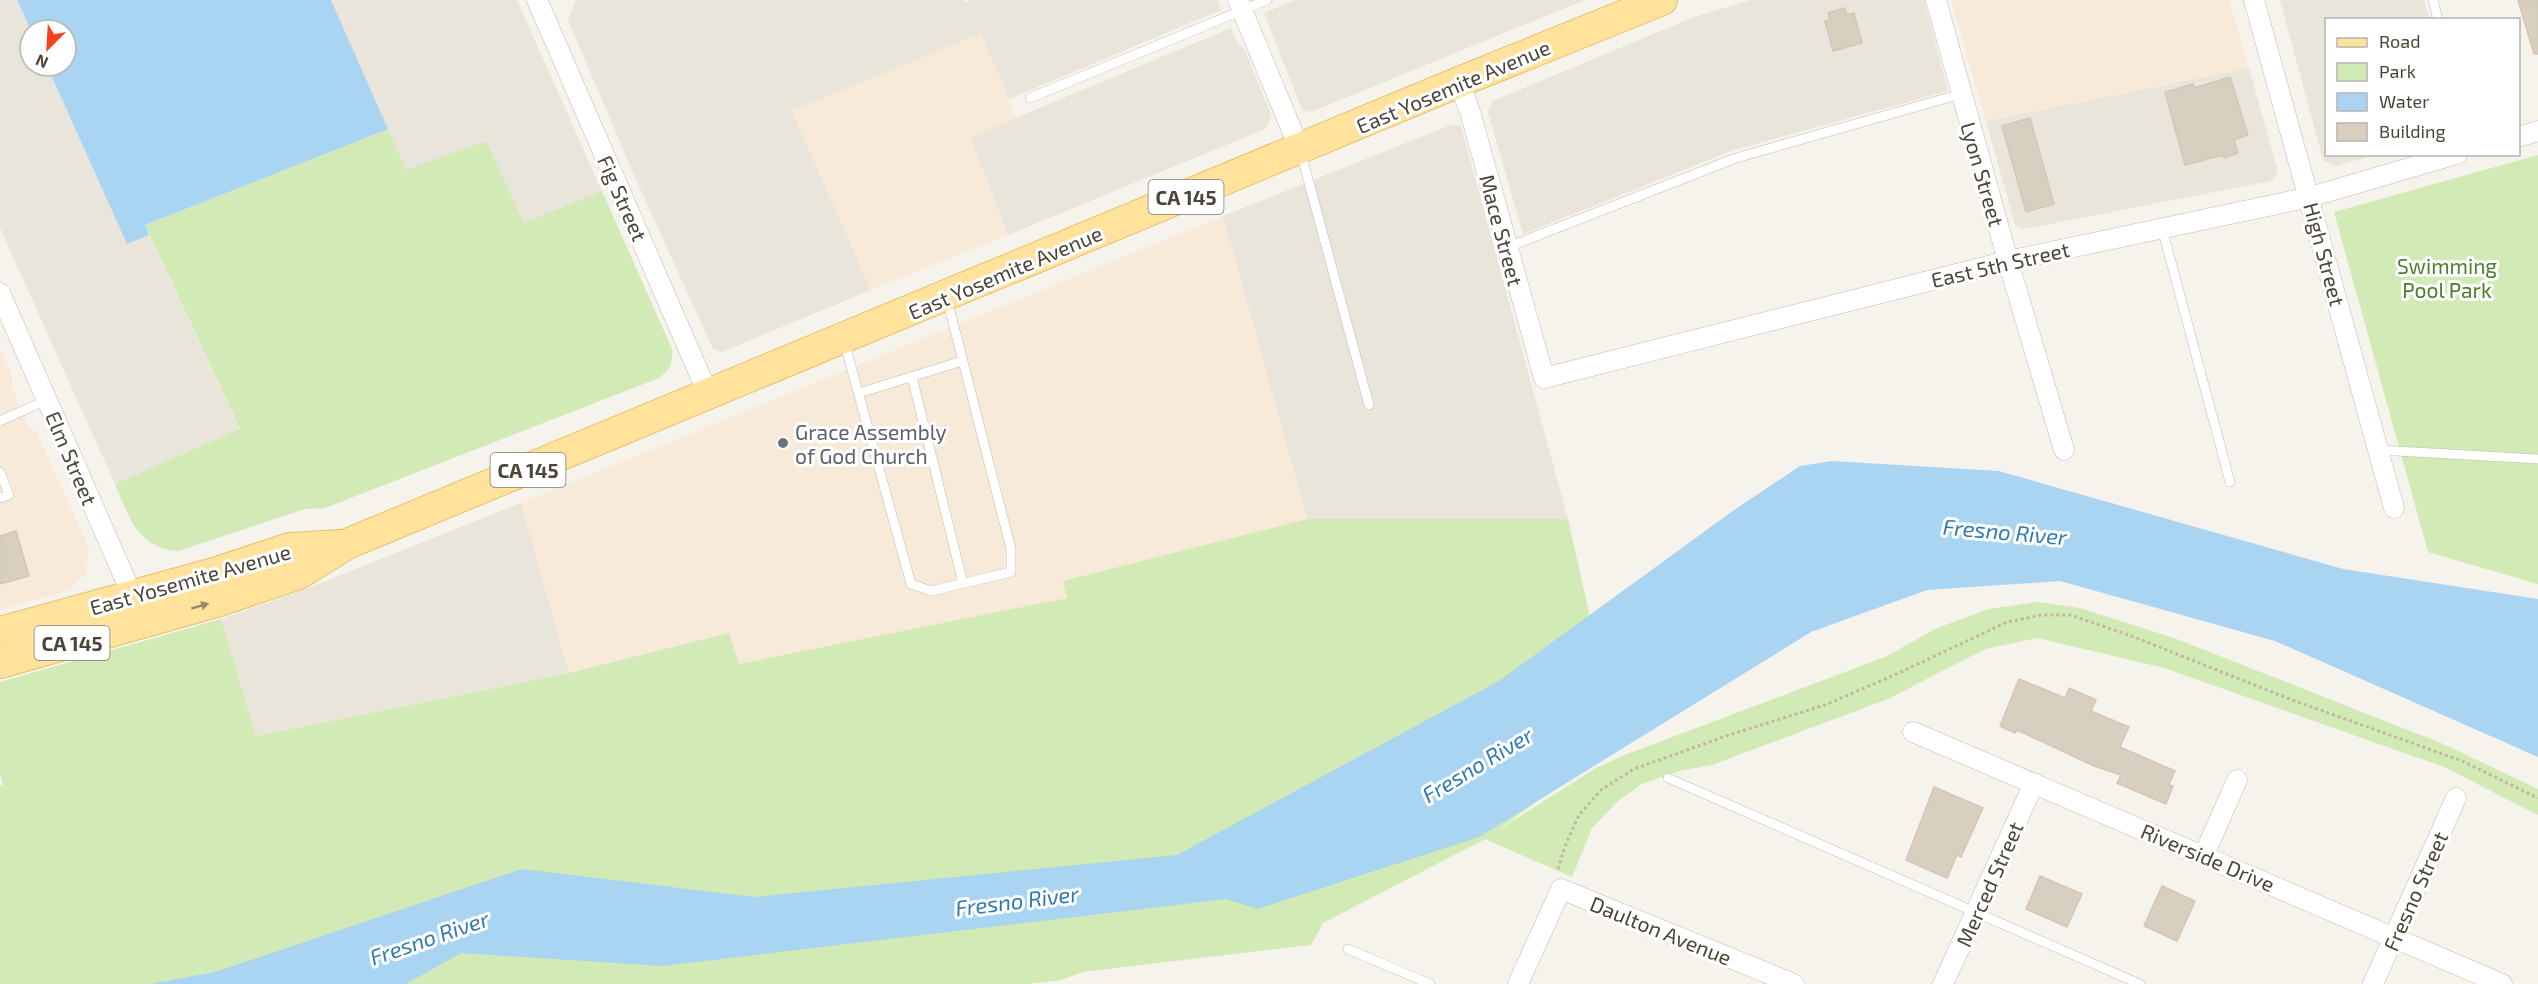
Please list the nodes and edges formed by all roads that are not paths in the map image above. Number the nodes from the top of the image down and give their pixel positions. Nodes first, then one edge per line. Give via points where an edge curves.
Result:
1 (537, 0) edge
2 (1267, 0) edge
3 (1662, 0) edge
4 (1936, 0) edge
5 (2254, 0) edge
6 (2433, 0) edge
7 (1240, 5) edge
8 (2438, 18) edge
9 (1459, 82) junction
10 (1961, 94) junction
11 (1030, 99) dead end
12 (2538, 131) edge
13 (2520, 136) edge
14 (1300, 150) junction
15 (2450, 156) edge
16 (2310, 196) junction
17 (2162, 228) junction
18 (1506, 248) junction
19 (2008, 261) junction
20 (0, 293) edge
21 (946, 296) junction
22 (843, 339) junction
23 (962, 362) junction
24 (912, 377) junction
25 (1544, 378) joint
26 (859, 393) junction
27 (709, 396) junction
28 (47, 400) junction
29 (1369, 405) dead end
30 (0, 421) edge
31 (2064, 450) dead end
32 (2379, 450) junction
33 (2538, 459) edge
34 (0, 472) edge
35 (2230, 482) dead end
36 (0, 498) edge
37 (2394, 508) dead end
38 (347, 544) junction
39 (963, 583) junction
40 (131, 595) junction
41 (144, 622) junction
42 (0, 632) edge
43 (0, 663) edge
44 (1913, 732) dead end
45 (1668, 778) dead end
46 (2237, 780) dead end
47 (2034, 783) junction
48 (2456, 798) dead end
49 (2204, 855) junction
50 (1977, 912) junction
51 (2394, 937) junction
52 (1348, 949) dead end
53 (1430, 984) edge
54 (1518, 984) edge
55 (1794, 984) edge
56 (1943, 984) edge
57 (2140, 984) edge
58 (2373, 984) edge
59 (2502, 984) edge

1 - 27 street, Fig Street
2 - 7 lane
3 - 9 main road, East Yosemite Avenue / CA 145
4 - 10 street, Lyon Street
5 - 16 street, High Street
6 - 8 lane
7 - 11 lane
7 - 14 street
9 - 14 main road, East Yosemite Avenue / CA 145
9 - 18 street, Mace Street
10 - 18 lane via 1736,158
10 - 19 street, Lyon Street
12 - 13 street
14 - 21 main road, East Yosemite Avenue / CA 145
14 - 29 lane
15 - 16 street, East 5th Street
16 - 17 street, East 5th Street
16 - 32 street, High Street
17 - 19 street, East 5th Street
17 - 35 lane
18 - 25 street, Mace Street
19 - 25 street, East 5th Street
19 - 31 street, Lyon Street
20 - 28 street, Elm Street
21 - 22 main road, East Yosemite Avenue / CA 145
21 - 23 lane
22 - 26 lane
22 - 27 main road, East Yosemite Avenue / CA 145
23 - 24 lane
23 - 39 lane via 1011,549 1011,572
24 - 26 lane
24 - 39 lane
26 - 39 lane via 911,584 931,591
27 - 38 main road, East Yosemite Avenue / CA 145
28 - 30 lane
28 - 40 street, Elm Street
32 - 33 lane
32 - 37 street, High Street
34 - 36 lane via 9,495
38 - 40 main road, East Yosemite Avenue / CA 145 via 290,548
41 -> 38 main road, East Yosemite Avenue / CA 145 via 299,574
40 - 41 street, Elm Street
40 - 42 main road, East Yosemite Avenue / CA 145
41 - 43 main road, East Yosemite Avenue / CA 145
44 - 47 street, Riverside Drive
45 - 50 lane
46 - 49 street
47 - 49 street, Riverside Drive
47 - 50 street, Merced Street
48 - 51 street, Fresno Street
49 - 51 street, Riverside Drive
50 - 56 street, Merced Street
50 - 57 lane
51 - 58 street, Fresno Street
51 - 59 street, Riverside Drive
52 - 53 lane
54 - 55 street, Daulton Avenue via 1559,879

